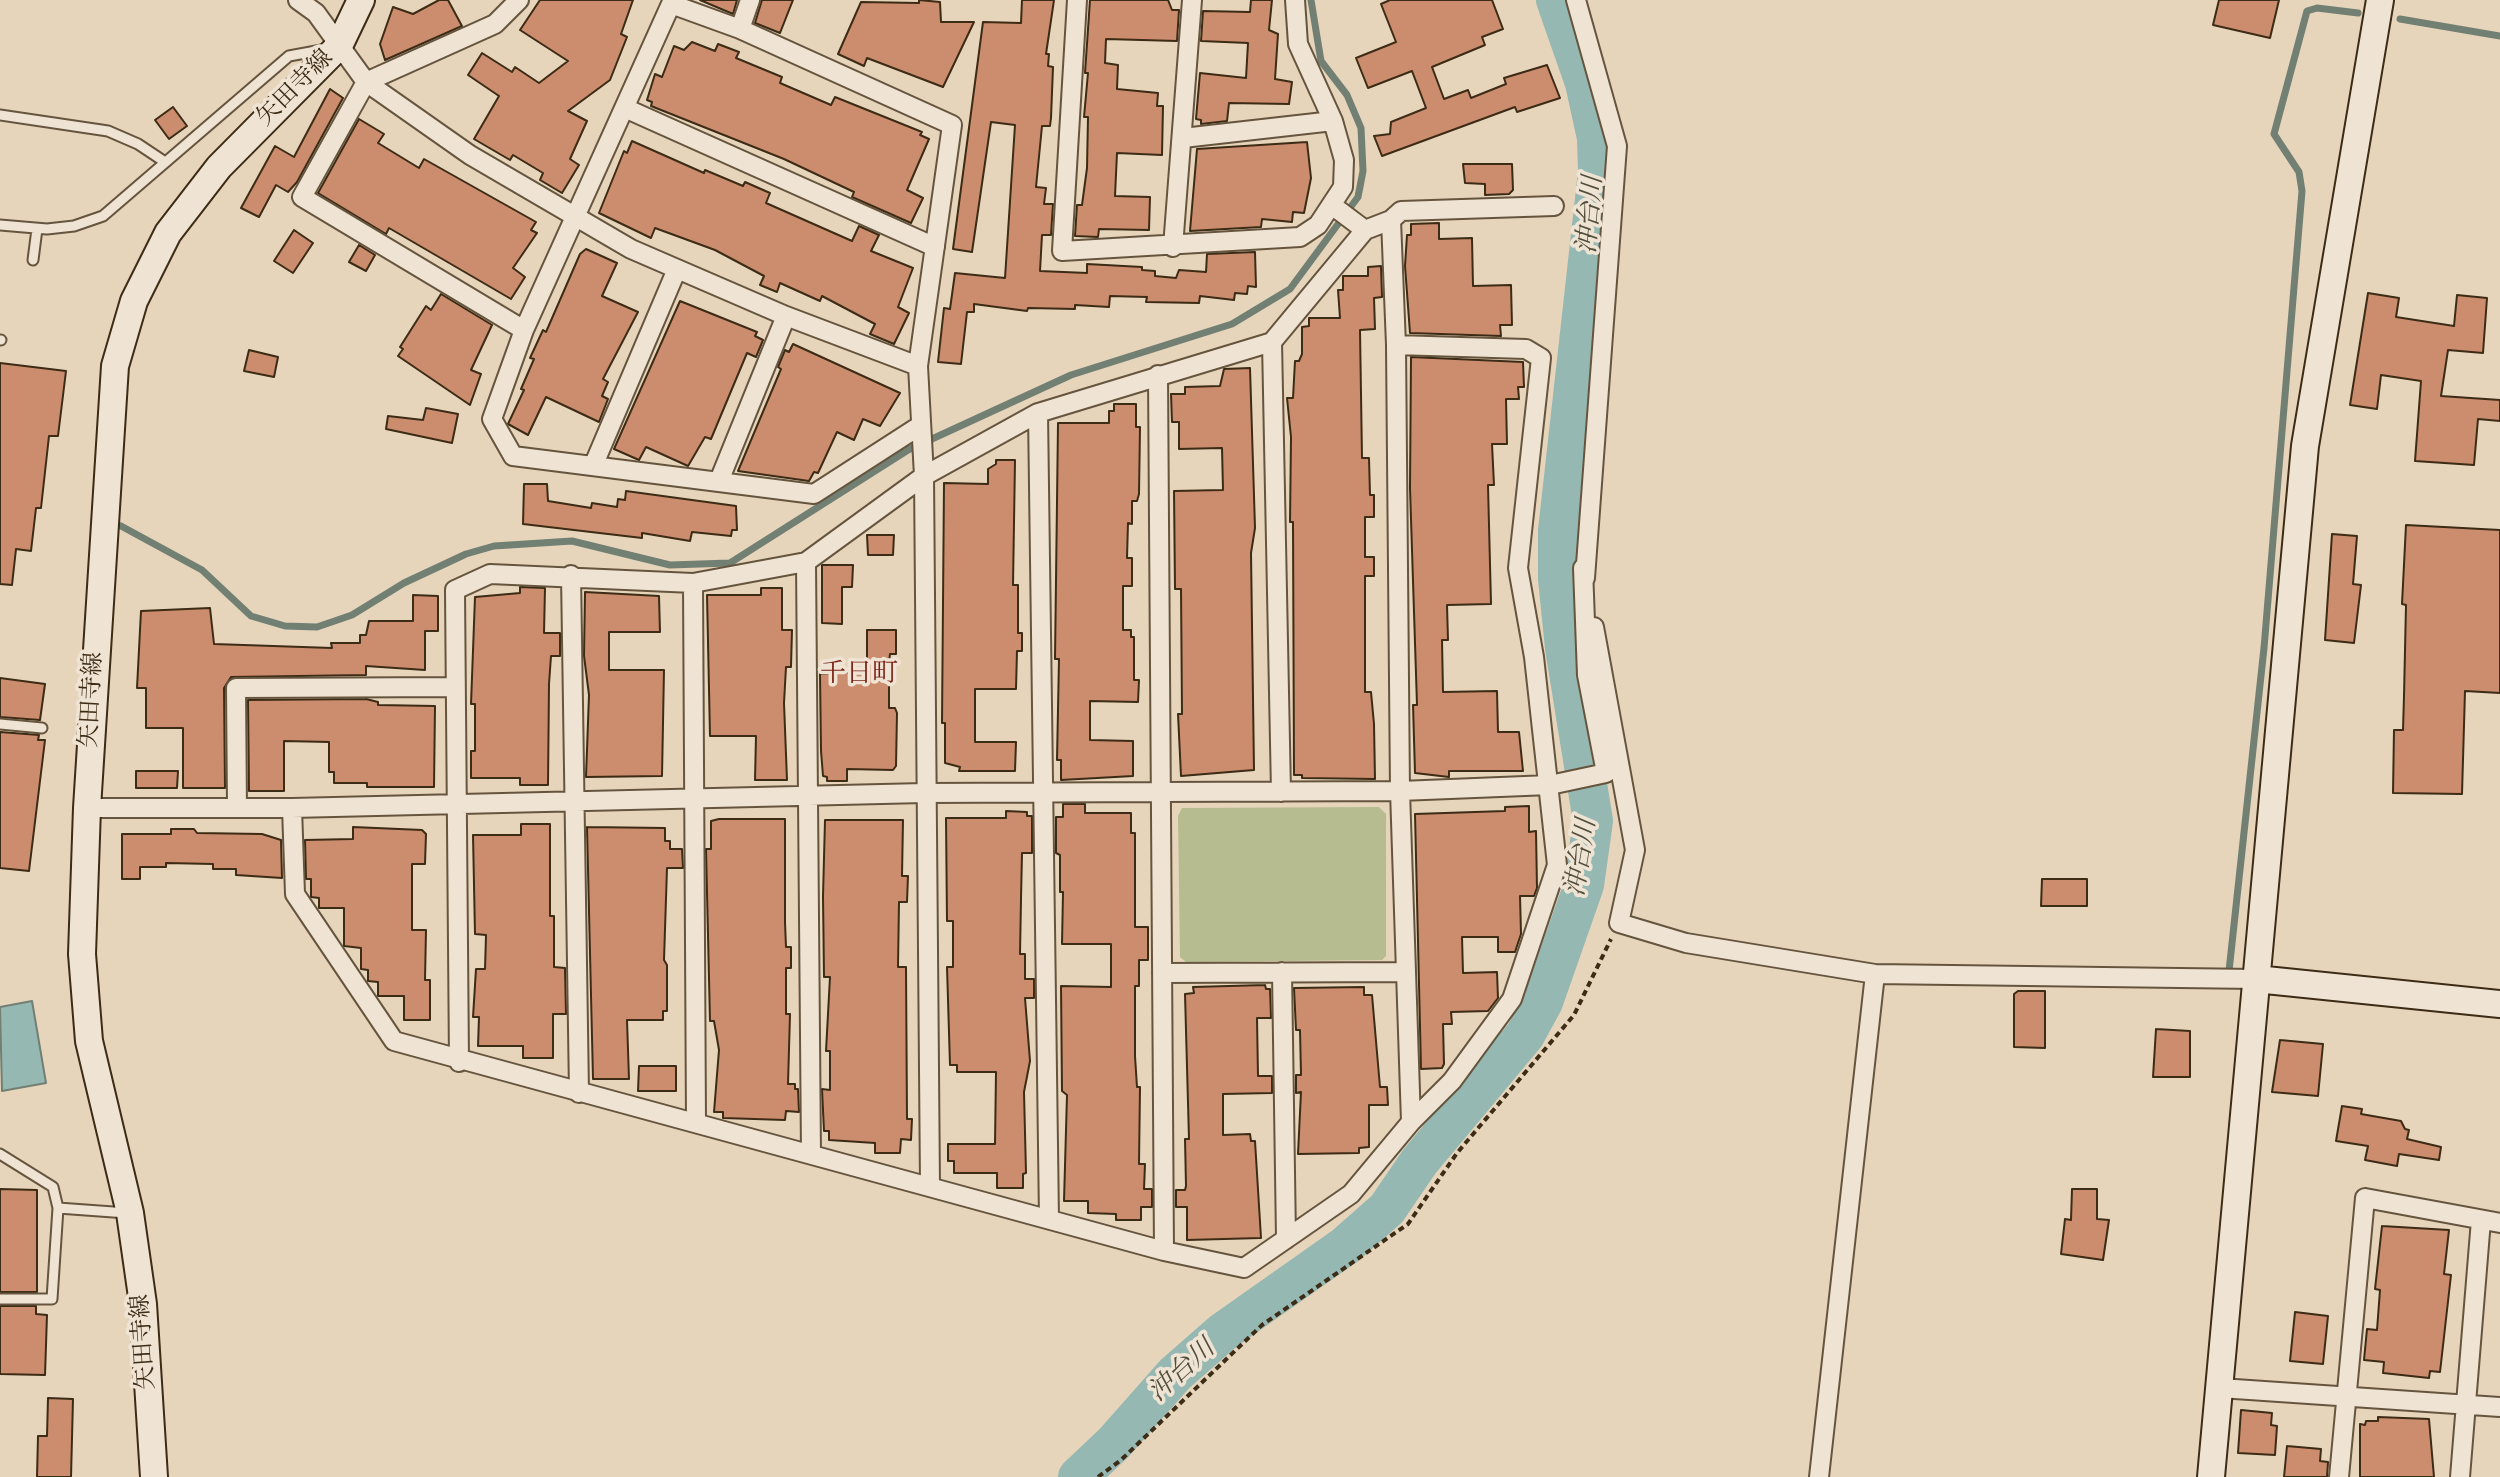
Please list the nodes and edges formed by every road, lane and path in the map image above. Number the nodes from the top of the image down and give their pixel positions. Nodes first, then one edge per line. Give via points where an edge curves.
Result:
1 (298, 0) edge
2 (361, 0) edge
3 (519, 0) edge
4 (750, 0) edge
5 (1077, 0) edge
6 (1192, 0) edge
7 (1295, 0) edge
8 (1576, 0) edge
9 (2380, 0) edge
10 (740, 29) junction
11 (339, 46) junction
12 (366, 82) junction
13 (627, 109) junction
14 (0, 115) edge
15 (1333, 121) junction
16 (1183, 138) junction
17 (165, 162) junction
18 (1333, 206) junction
19 (1554, 206) dead end
20 (577, 216) junction
21 (1391, 220) junction
22 (0, 225) edge
23 (37, 229) junction
24 (1365, 230) junction
25 (935, 247) junction
26 (1173, 247) junction
27 (33, 260) dead end
28 (677, 269) junction
29 (786, 316) junction
30 (524, 330) junction
31 (1272, 342) junction
32 (1396, 345) junction
33 (918, 366) junction
34 (1158, 375) junction
35 (1038, 413) junction
36 (921, 425) junction
37 (594, 464) junction
38 (924, 476) junction
39 (719, 481) junction
40 (806, 562) junction
41 (1583, 568) junction
42 (571, 575) junction
43 (693, 583) junction
44 (455, 687) junction
45 (0, 724) edge
46 (42, 728) dead end
47 (1557, 782) junction
48 (1400, 791) junction
49 (1281, 792) junction
50 (924, 793) junction
51 (1161, 793) junction
52 (1044, 794) junction
53 (808, 797) junction
54 (692, 800) junction
55 (574, 802) junction
56 (456, 803) junction
57 (237, 807) junction
58 (87, 808) junction
59 (292, 808) junction
60 (1619, 923) junction
61 (1282, 972) junction
62 (1405, 972) junction
63 (1162, 973) junction
64 (1875, 974) junction
65 (2256, 979) junction
66 (2500, 1004) edge
67 (459, 1062) junction
68 (579, 1093) junction
69 (696, 1122) junction
70 (1411, 1122) junction
71 (0, 1154) edge
72 (811, 1154) junction
73 (930, 1187) junction
74 (58, 1208) junction
75 (130, 1213) junction
76 (1049, 1219) junction
77 (2491, 1222) edge
78 (1286, 1239) junction
79 (1164, 1251) junction
80 (0, 1299) edge
81 (2220, 1388) junction
82 (2346, 1397) junction
83 (2466, 1404) junction
84 (2500, 1407) edge
85 (154, 1477) edge
86 (1098, 1477) edge
87 (1819, 1477) edge
88 (2211, 1477) edge
89 (2339, 1477) edge
90 (2460, 1477) edge

1 - 11 street via 316,13
2 - 11 street, 矢田寺線
3 - 12 street via 495,24
4 - 10 street
5 - 26 street via 1062,251
6 - 16 street
7 - 15 street via 1298,44
8 - 41 street via 1617,146
9 - 65 street via 2310,405
10 - 13 street via 671,4
10 - 25 street via 952,125
11 - 12 street
11 - 17 lane via 289,56
11 - 58 street, 矢田寺線 via 219,167 168,233 134,301 115,366 109,423
12 - 20 street via 470,155
12 - 30 street via 302,197
13 - 20 street
13 - 25 street
14 - 17 lane via 108,131
15 - 16 street
15 - 18 street via 1344,160 1343,187
16 - 26 street
17 - 23 lane via 103,216 74,226
18 - 24 street
18 - 26 street via 1300,237
19 - 21 street via 1401,211
20 - 28 street
20 - 30 street
21 - 24 street
21 - 32 street
22 - 23 lane
23 - 27 lane
24 - 31 street
25 - 33 street
28 - 29 street
28 - 37 street
29 - 33 street
29 - 39 street
30 - 37 street via 492,419 513,456
31 - 34 street
31 - 49 street
32 - 47 street via 1526,349 1541,358 1518,568
32 - 48 street
33 - 36 street
34 - 35 street
34 - 51 street
35 - 38 street
35 - 52 street
36 - 38 street
36 - 39 street via 814,494
37 - 39 street
38 - 40 street
38 - 50 street
40 - 43 street
40 - 53 street
41 - 47 street via 1587,675 1606,773
41 - 60 street via 1635,850
42 - 43 street
42 - 44 street via 490,574 455,590
42 - 55 street
43 - 54 street
44 - 56 street
44 - 57 street via 236,688
45 - 46 lane
47 - 48 street
47 - 70 street via 1557,865 1512,999 1452,1081
48 - 49 street
48 - 62 street
49 - 51 street
50 - 52 street
50 - 53 street
50 - 73 street
51 - 52 street
51 - 63 street
52 - 76 street
53 - 54 street
53 - 72 street
54 - 55 street
54 - 69 street
55 - 56 street
55 - 68 street
56 - 59 street
56 - 67 street
57 - 58 street
57 - 59 street
58 - 75 street, 矢田寺線 via 82,954 89,1041
59 - 67 street via 295,894 394,1041
60 - 64 street via 1686,943
60 - 86 path via 1574,1015 1457,1153 1408,1224 1262,1325
61 - 62 street
61 - 63 street
61 - 78 street
62 - 70 street
63 - 79 street
64 - 65 street
64 - 87 street
65 - 66 street
65 - 81 street
67 - 68 street
68 - 69 street
69 - 72 street
70 - 78 street via 1351,1194
71 - 74 lane via 53,1187
72 - 73 street
73 - 76 street
74 - 75 lane
74 - 80 lane via 52,1299
75 - 85 street, 矢田寺線 via 143,1304
76 - 79 street
77 - 82 street via 2365,1198
77 - 83 street
78 - 79 street via 1244,1268
81 - 82 street
81 - 88 street
82 - 83 street
82 - 89 street
83 - 84 street
83 - 90 street

